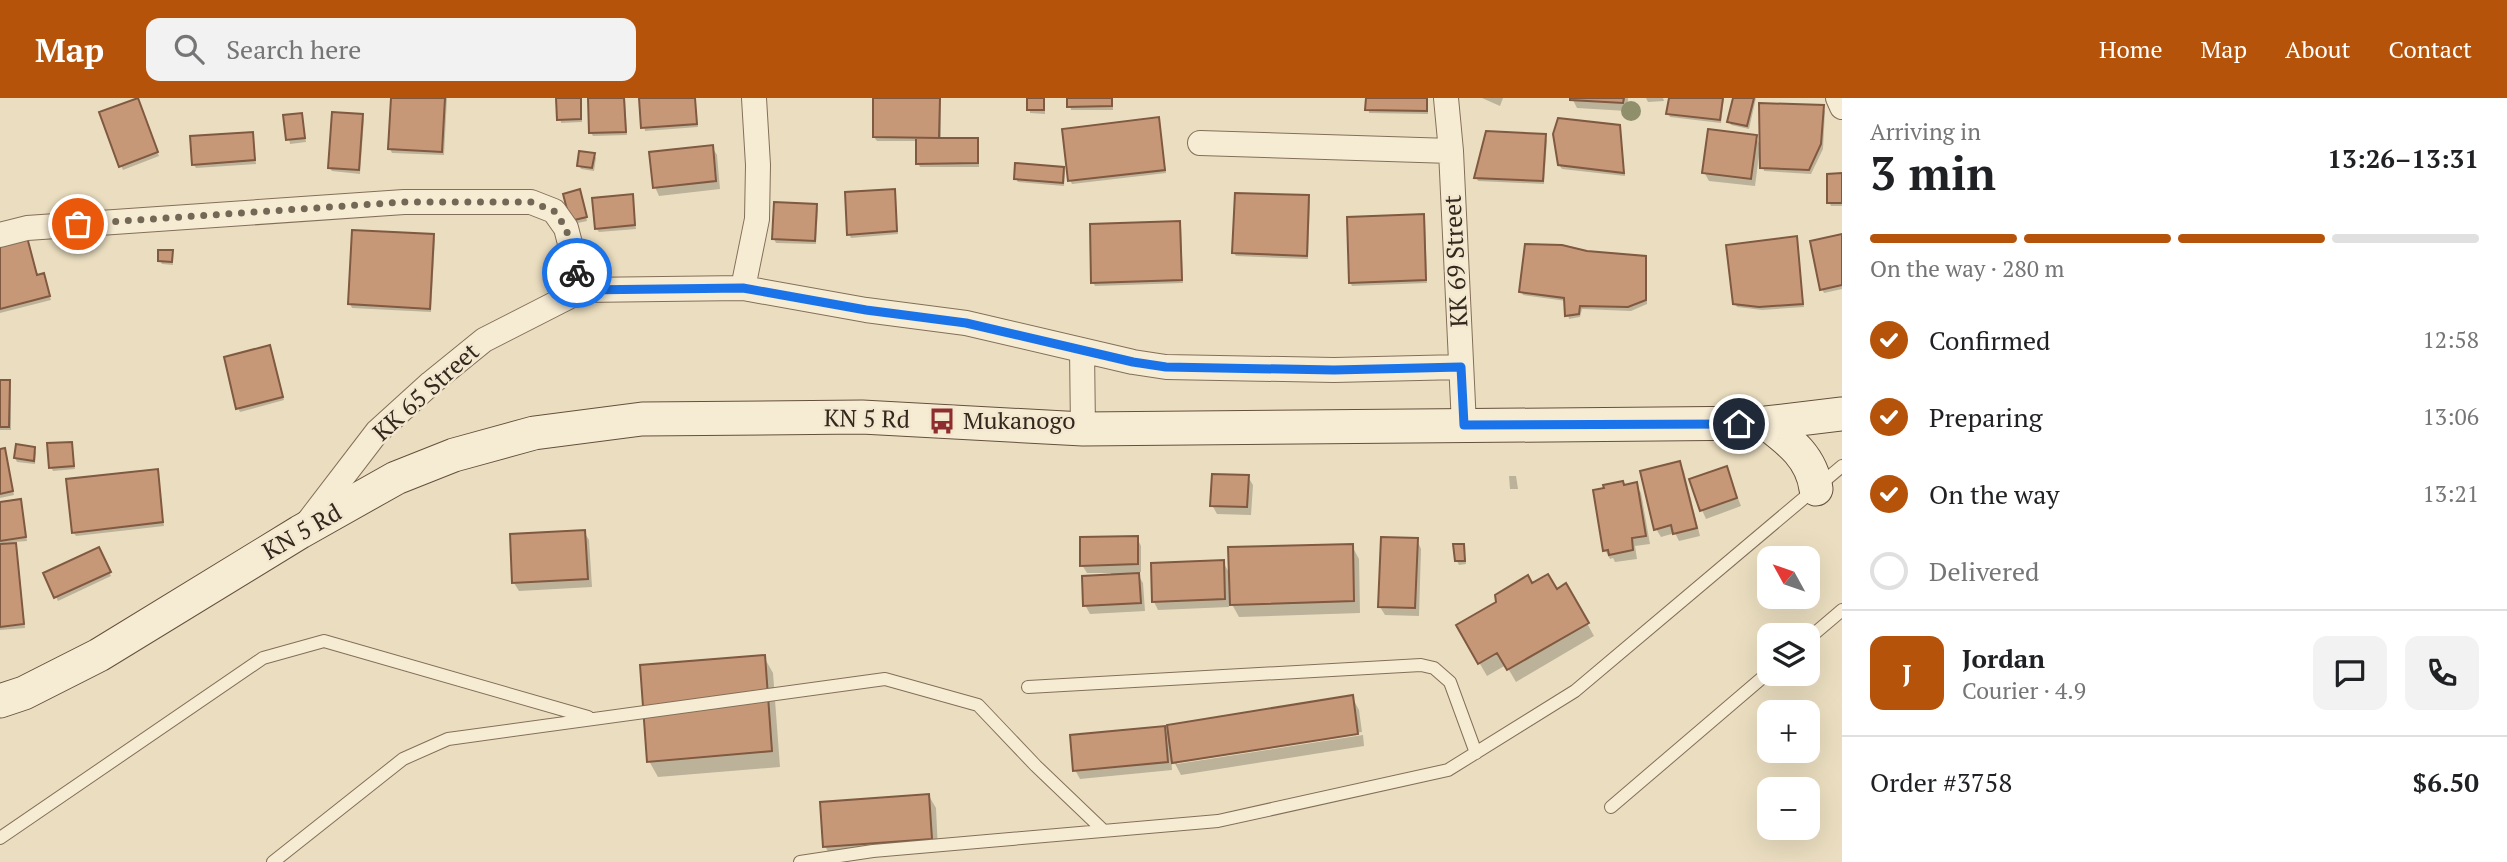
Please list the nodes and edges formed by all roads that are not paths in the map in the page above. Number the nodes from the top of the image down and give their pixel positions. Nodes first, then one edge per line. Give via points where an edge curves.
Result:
1 (754, 98) edge
2 (1446, 98) edge
3 (1838, 98) edge
4 (1842, 107) edge
5 (1200, 143) dead end
6 (1451, 151) junction
7 (0, 235) edge
8 (743, 288) junction
9 (582, 290) junction
10 (1082, 350) junction
11 (1461, 367) junction
12 (1842, 414) edge
13 (1766, 424) junction
14 (1464, 425) junction
15 (1083, 429) junction
16 (1842, 466) edge
17 (1816, 489) junction
18 (300, 532) junction
19 (1842, 610) edge
20 (1820, 629) edge
21 (1757, 682) edge
22 (1028, 687) dead end
23 (0, 701) edge
24 (596, 719) junction
25 (1476, 753) junction
26 (1611, 807) dead end
27 (1104, 831) junction
28 (0, 838) edge
29 (273, 862) edge
30 (800, 862) edge

1 - 8 street via 757,219
2 - 6 street, KK 69 Street
3 - 4 street
5 - 6 street
6 - 11 street, KK 69 Street
7 - 9 street via 27,228 404,202 531,202 554,211 566,228
8 - 9 street
8 - 10 street via 966,323
9 - 18 street, KK 65 Street via 484,340 431,383 377,432
10 - 11 street via 1166,367
10 - 15 street
11 - 14 street, KK 69 Street
12 - 13 main road, KN 5 Rd
13 - 14 main road, KN 5 Rd
13 - 17 main road via 1804,457
14 - 15 main road, KN 5 Rd
15 - 18 main road, KN 5 Rd via 863,418 642,419 534,433 454,454 396,478
16 - 17 lane
17 - 25 lane via 1575,691
18 - 23 main road, KN 5 Rd via 99,655
19 - 20 lane
21 - 26 lane
22 - 25 lane via 1421,665 1434,668 1450,682
24 - 27 lane via 885,679 978,705
24 - 28 lane via 324,641 263,658
24 - 29 lane via 448,739 403,759
25 - 27 lane via 1448,770 1218,821
27 - 30 lane via 873,851

